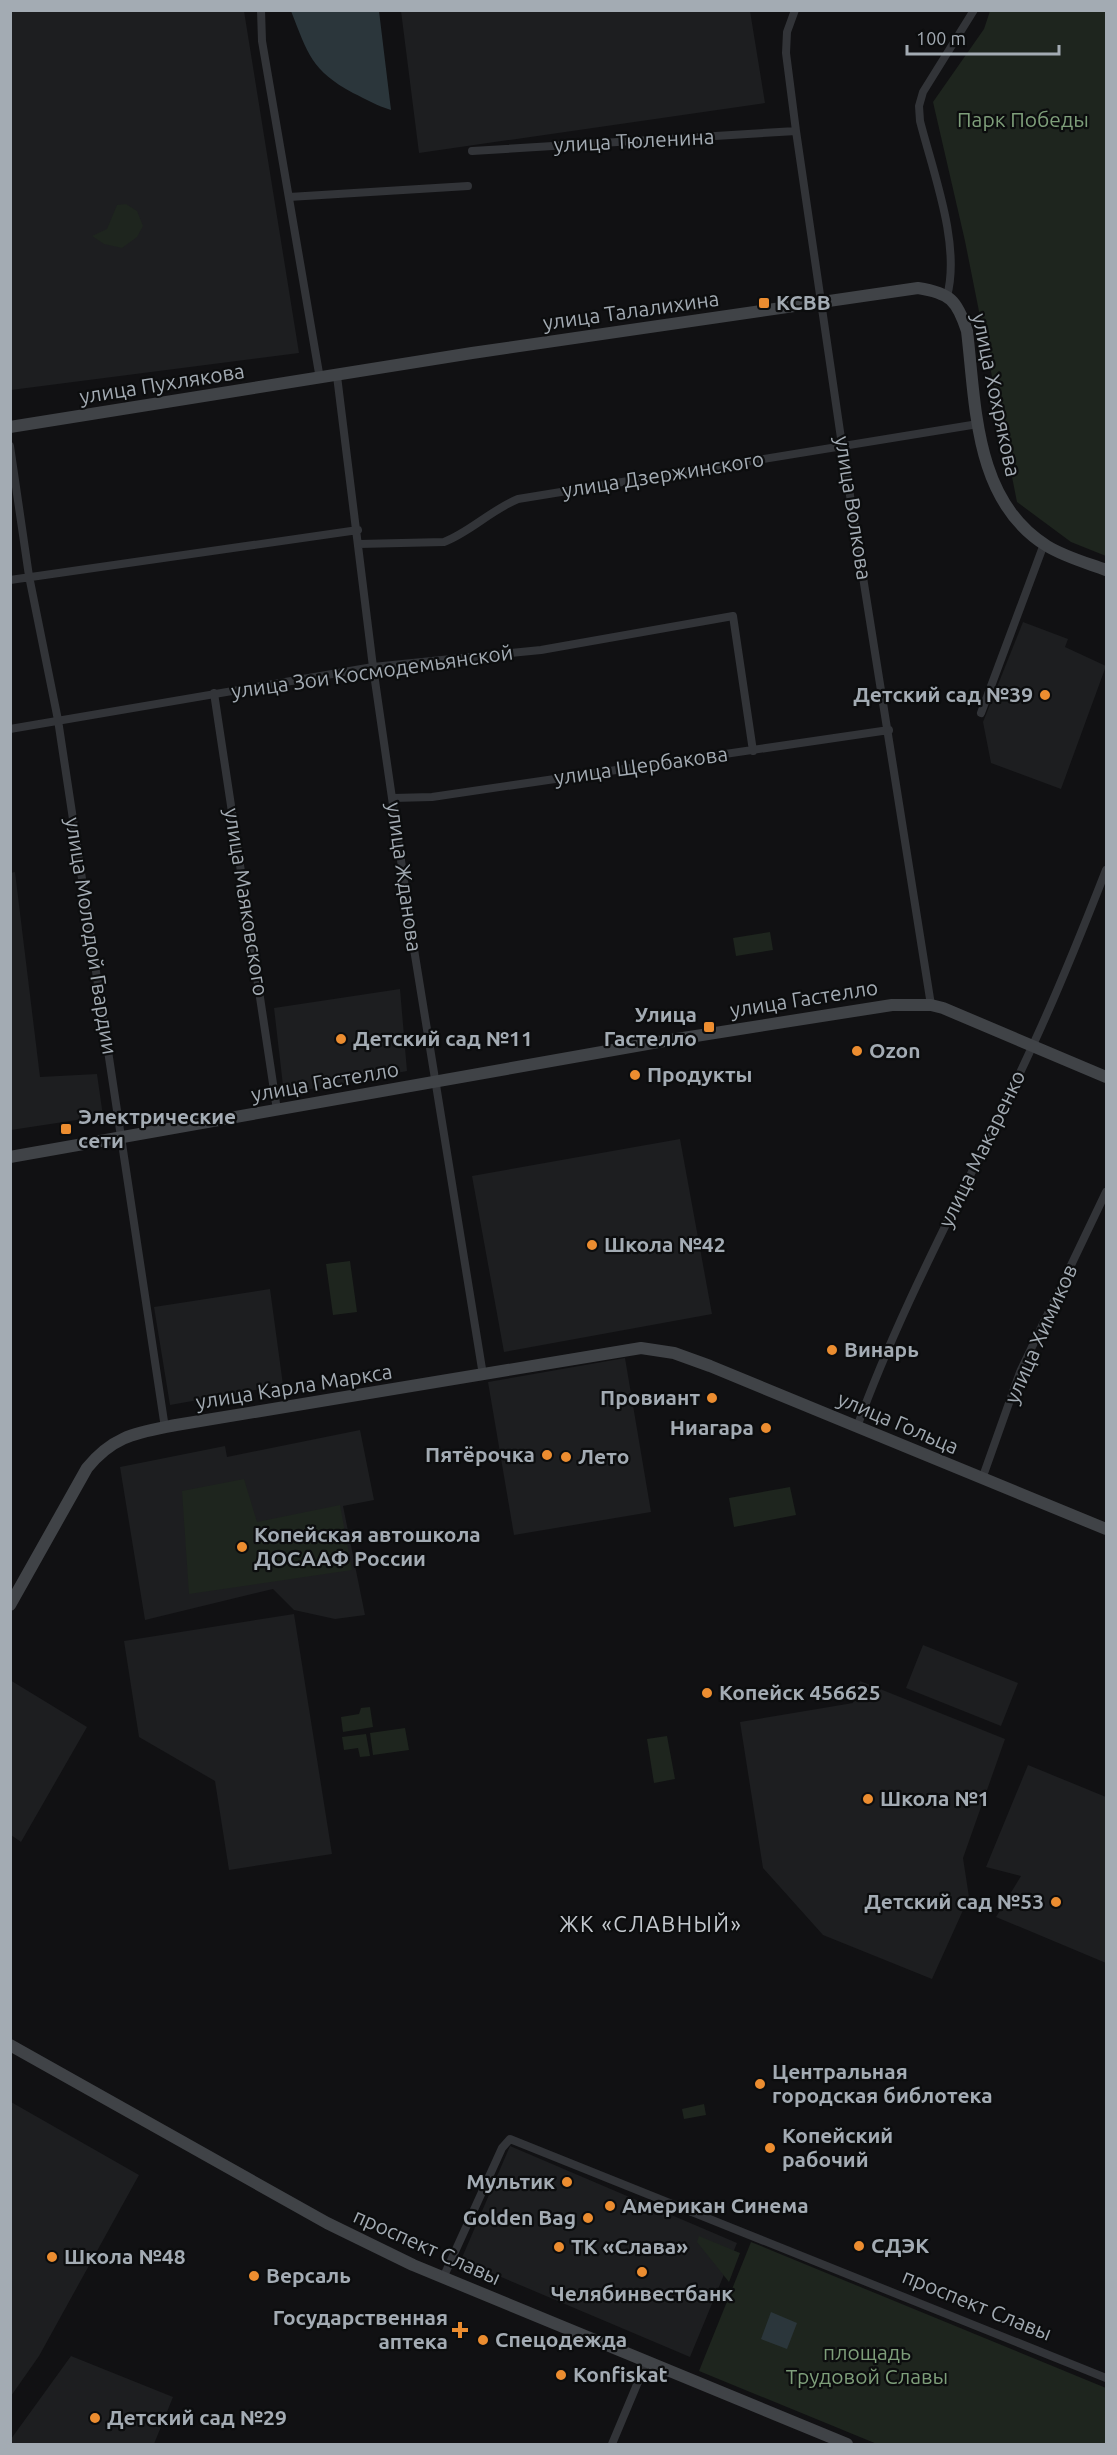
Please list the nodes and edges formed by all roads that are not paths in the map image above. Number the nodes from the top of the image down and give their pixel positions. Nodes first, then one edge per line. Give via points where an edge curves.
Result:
1 (261, 10) edge
2 (795, 10) edge
3 (974, 10) edge
4 (796, 131) junction
5 (472, 151) dead end
6 (468, 186) dead end
7 (289, 197) junction
8 (947, 296) junction
9 (822, 304) junction
10 (337, 376) junction
11 (320, 379) junction
12 (978, 424) junction
13 (10, 427) edge
14 (842, 445) junction
15 (10, 446) edge
16 (358, 530) junction
17 (359, 544) junction
18 (1044, 544) junction
19 (1107, 570) edge
20 (29, 576) junction
21 (10, 580) edge
22 (373, 667) junction
23 (214, 693) junction
24 (981, 713) dead end
25 (58, 720) junction
26 (10, 729) edge
27 (889, 730) junction
28 (753, 751) junction
29 (393, 798) junction
30 (1107, 870) edge
31 (931, 1005) junction
32 (1033, 1046) junction
33 (1107, 1077) edge
34 (436, 1083) junction
35 (277, 1110) junction
36 (121, 1137) junction
37 (10, 1157) edge
38 (1107, 1192) edge
39 (674, 1353) joint
40 (483, 1375) junction
41 (857, 1427) junction
42 (165, 1428) junction
43 (982, 1479) junction
44 (1107, 1529) edge
45 (10, 1605) edge
46 (10, 2045) edge
47 (443, 2278) junction
48 (646, 2363) junction
49 (1107, 2378) edge
50 (612, 2445) edge
51 (847, 2445) edge

1 - 7 street via 262,41
2 - 4 street, улица Волкова via 787,32 786,53
3 - 8 street, улица Хохрякова via 923,92 920,106 920,121 948,236 952,267
4 - 5 street, улица Тюленина
4 - 9 street, улица Волкова
6 - 7 street
7 - 11 street
8 - 9 street, улица Талалихина via 904,288
8 - 12 street, улица Хохрякова via 961,313 967,331
9 - 10 street, улица Талалихина via 483,351
9 - 14 street, улица Волкова
10 - 11 street, улица Талалихина
10 - 16 street, улица Жданова
11 - 13 street, улица Пухлякова
12 - 14 street, улица Дзержинского
12 - 18 street, улица Хохрякова via 993,485 1004,506
14 - 17 street, улица Дзержинского via 518,498 444,542
14 - 27 street, улица Волкова
15 - 20 street, улица Молодой Гвардии
16 - 17 street, улица Жданова
16 - 20 street
17 - 22 street, улица Жданова
18 - 19 street, улица Хохрякова
18 - 24 street
20 - 21 street
20 - 25 street, улица Молодой Гвардии
22 - 23 street, улица Зои Космодемьянской
22 - 28 street, улица Зои Космодемьянской via 541,650 733,616
22 - 29 street, улица Жданова
23 - 25 street, улица Зои Космодемьянской
23 - 35 street, улица Маяковского
25 - 26 street, улица Зои Космодемьянской
25 - 36 street, улица Молодой Гвардии
27 - 28 street, улица Щербакова
27 - 31 street, улица Волкова
28 - 29 street, улица Щербакова via 432,797
29 - 34 street, улица Жданова
30 - 32 street, улица Макаренко
31 - 32 street
31 - 34 street, улица Гастелло via 880,1007 664,1041
32 - 33 street
32 - 41 street, улица Макаренко via 948,1215
34 - 35 street, улица Гастелло
34 - 40 street, улица Жданова
35 - 36 street, улица Гастелло
36 - 37 street, улица Гастелло
36 - 42 street, улица Молодой Гвардии
38 - 43 street, улица Химиков via 1020,1372
39 - 40 street, улица Карла Маркса via 641,1348
39 - 41 street, улица Гольца
40 - 42 street, улица Карла Маркса
41 - 43 street, улица Гольца
42 - 45 street, улица Карла Маркса via 136,1433 99,1453
43 - 44 street, улица Гольца
46 - 47 street, проспект Славы via 327,2223
47 - 48 street, проспект Славы
47 - 49 street, проспект Славы via 502,2148 510,2139
48 - 50 street
48 - 51 street, проспект Славы

